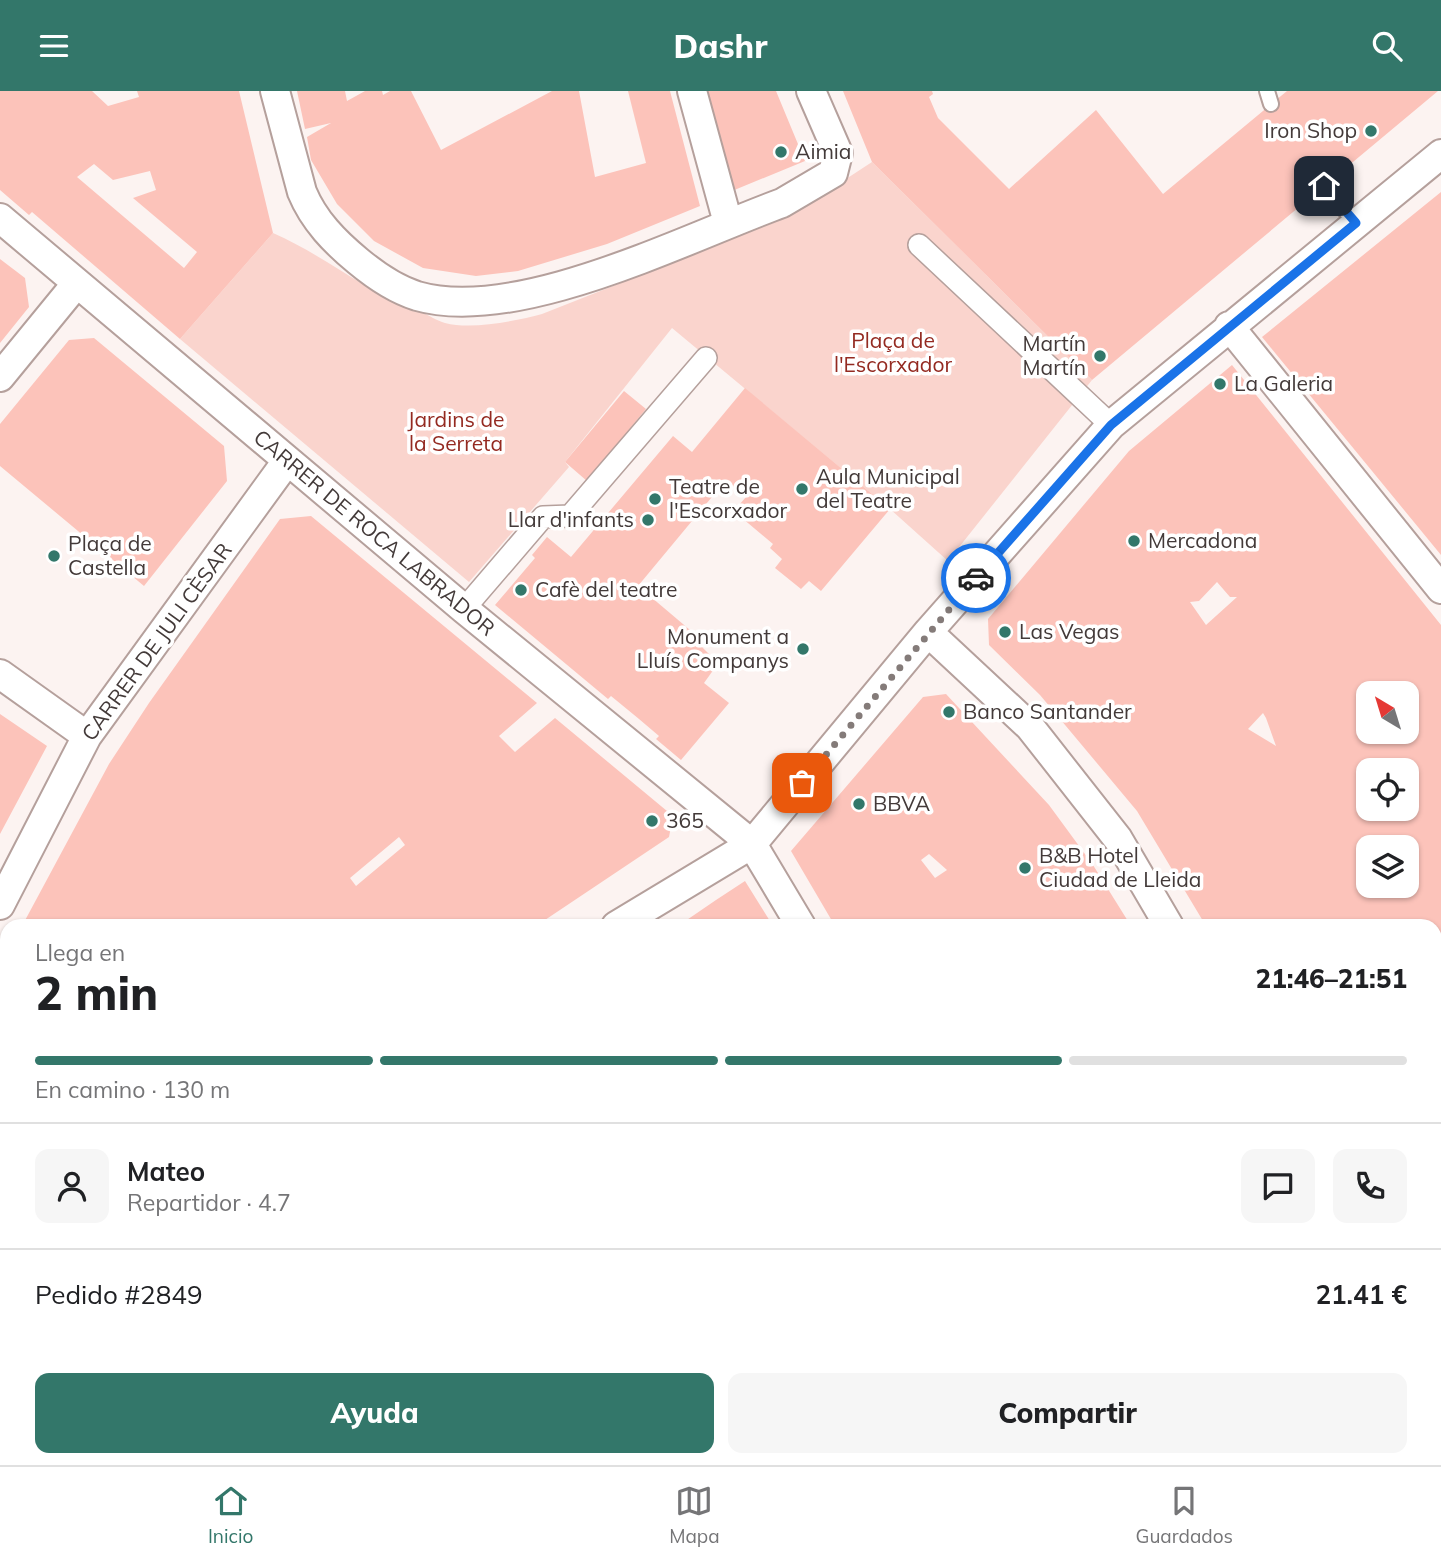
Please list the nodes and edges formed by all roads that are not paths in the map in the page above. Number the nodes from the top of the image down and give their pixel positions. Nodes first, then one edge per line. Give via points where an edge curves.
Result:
1 (275, 91) edge
2 (692, 91) edge
3 (811, 91) edge
4 (1441, 154) edge
5 (1324, 186) dead end
6 (0, 218) edge
7 (728, 223) junction
8 (1356, 223) junction
9 (919, 245) dead end
10 (77, 283) junction
11 (1229, 326) junction
12 (706, 358) dead end
13 (0, 377) edge
14 (1111, 425) junction
15 (287, 461) junction
16 (1441, 589) edge
17 (464, 609) junction
18 (928, 632) junction
19 (0, 674) edge
20 (87, 736) junction
21 (752, 844) junction
22 (0, 905) edge
23 (628, 919) edge
24 (797, 919) edge
25 (1165, 919) edge

1 - 7 street via 308,207 356,260 417,296 481,302 541,292
2 - 7 street
3 - 7 street via 838,153 833,173 782,204
4 - 8 street
5 - 8 lane
6 - 10 street, CARRER DE ROCA LABRADOR
8 - 11 street
9 - 14 street
10 - 13 street
10 - 15 street, CARRER DE ROCA LABRADOR
11 - 14 street
11 - 16 street
12 - 17 street via 570,516 543,517
14 - 18 street
15 - 17 street, CARRER DE ROCA LABRADOR
15 - 20 street, CARRER DE JULI CÈSAR
17 - 21 street, CARRER DE ROCA LABRADOR
18 - 21 street
18 - 25 street via 1030,727 1118,839
19 - 20 street
20 - 22 street, CARRER DE JULI CÈSAR
21 - 23 street
21 - 24 street, CARRER DE ROCA LABRADOR

